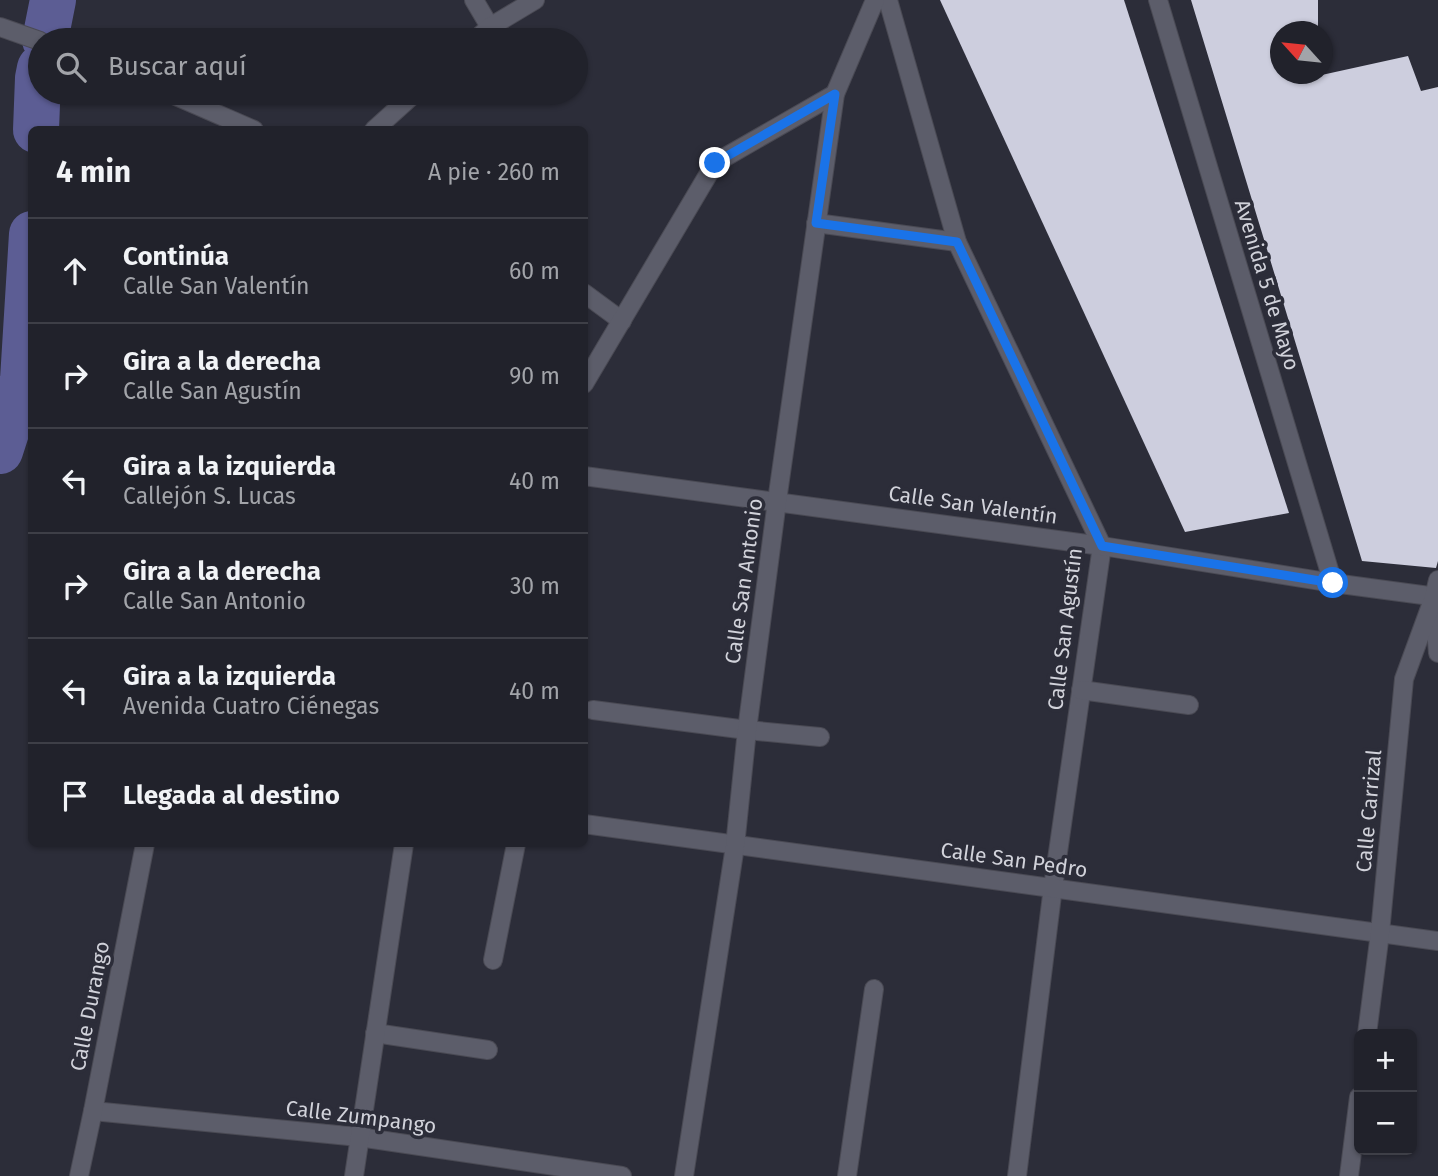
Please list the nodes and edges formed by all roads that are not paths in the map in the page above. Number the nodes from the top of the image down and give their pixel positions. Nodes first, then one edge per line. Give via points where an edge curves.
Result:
1 (474, 0) edge
2 (536, 0) edge
3 (875, 0) edge
4 (887, 0) edge
5 (1158, 0) edge
6 (1, 27) edge
7 (490, 27) joint
8 (28, 37) edge
9 (835, 94) junction
10 (197, 105) edge
11 (402, 105) edge
12 (245, 126) edge
13 (378, 126) edge
14 (816, 223) junction
15 (957, 242) junction
16 (588, 296) edge
17 (622, 321) junction
18 (588, 377) edge
19 (588, 477) edge
20 (777, 501) junction
21 (1102, 546) junction
22 (1333, 583) junction
23 (1437, 591) edge
24 (1438, 653) edge
25 (1081, 690) junction
26 (1189, 705) dead end
27 (593, 710) dead end
28 (747, 730) junction
29 (820, 737) dead end
30 (588, 825) edge
31 (735, 846) junction
32 (144, 847) edge
33 (404, 847) edge
34 (515, 847) edge
35 (1053, 887) junction
36 (1380, 933) junction
37 (1438, 941) edge
38 (493, 960) dead end
39 (874, 989) dead end
40 (1368, 1029) edge
41 (374, 1033) junction
42 (488, 1050) dead end
43 (93, 1111) junction
44 (1354, 1136) edge
45 (359, 1137) junction
46 (79, 1176) edge
47 (354, 1176) edge
48 (622, 1176) edge
49 (684, 1176) edge
50 (847, 1176) edge
51 (1017, 1176) edge
52 (1349, 1176) edge

1 - 7 street
2 - 7 street
3 - 9 street, Calle San Antonio
4 - 15 street, Calle San Agustín
5 - 22 street, Avenida 5 de Mayo
6 - 8 street
9 - 14 street, Calle San Antonio
9 - 17 street via 715,163
10 - 12 street
11 - 13 street
14 - 15 street
14 - 20 street, Calle San Antonio
15 - 21 street, Calle San Agustín
16 - 17 street
17 - 18 street
19 - 20 street, Calle San Valentín
20 - 21 street, Calle San Valentín
20 - 28 street, Calle San Antonio
21 - 22 street, Calle San Valentín
21 - 25 street, Calle San Agustín
22 - 23 street, Calle San Valentín
23 - 24 street
23 - 36 street, Calle Carrizal via 1404,679
25 - 26 street
25 - 35 street, Calle San Agustín
27 - 28 street
28 - 29 street
28 - 31 street, Calle San Antonio
30 - 31 street, Calle San Pedro
31 - 35 street, Calle San Pedro
31 - 49 street, Calle San Antonio
32 - 43 street, Calle Durango
33 - 41 street
34 - 38 street
35 - 36 street, Calle San Pedro
35 - 51 street, Calle San Agustín
36 - 37 street, Calle San Pedro
36 - 40 street, Calle Carrizal
39 - 50 street
41 - 42 street
41 - 45 street
43 - 45 street, Calle Zumpango
43 - 46 street, Calle Durango
44 - 52 street
45 - 47 street
45 - 48 street, Calle Zumpango

